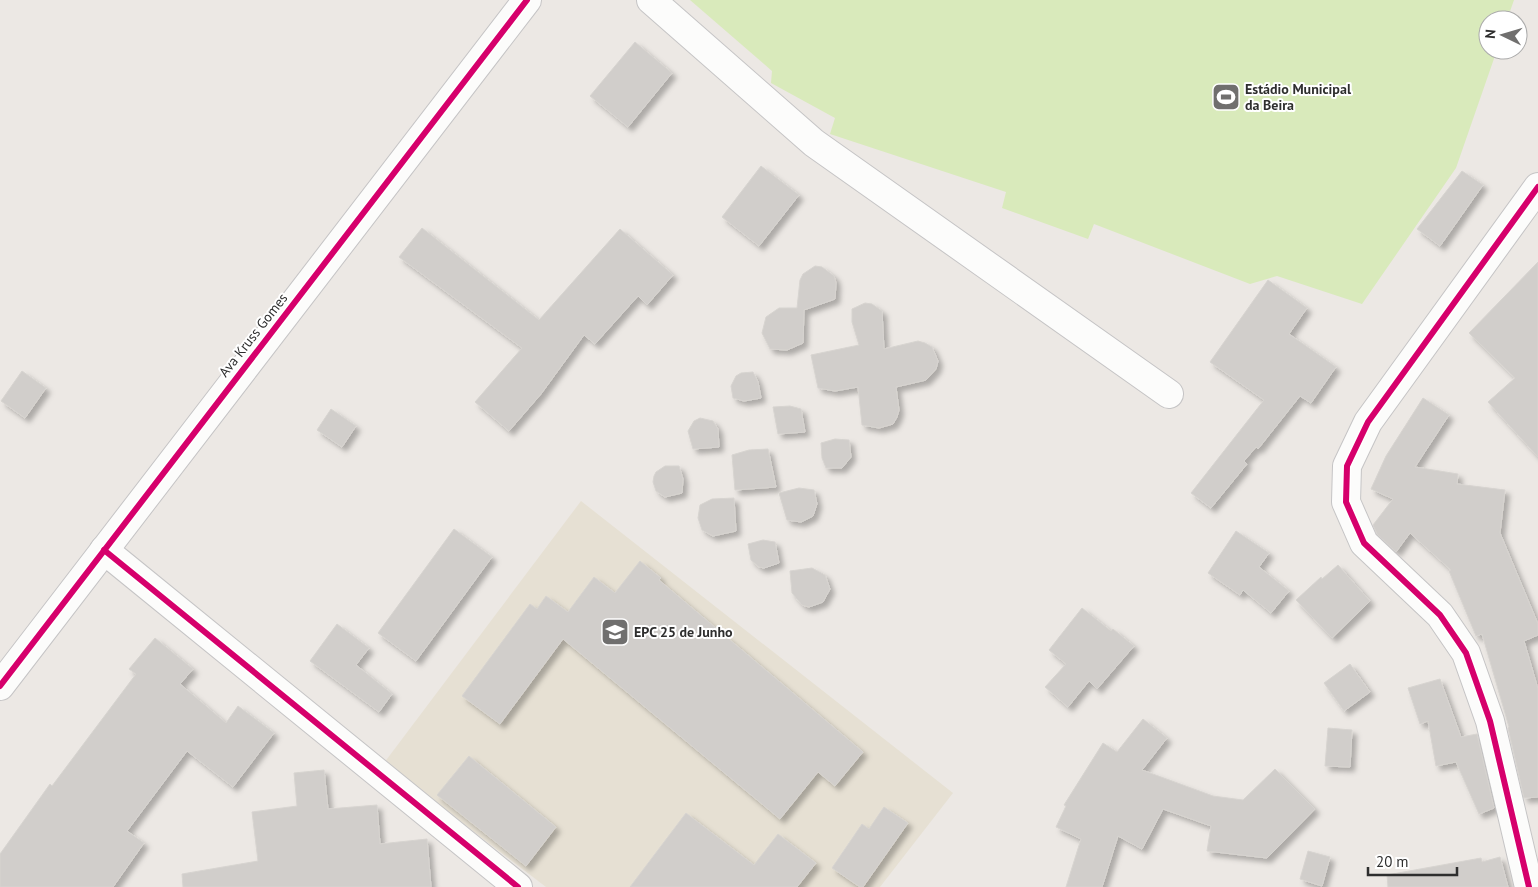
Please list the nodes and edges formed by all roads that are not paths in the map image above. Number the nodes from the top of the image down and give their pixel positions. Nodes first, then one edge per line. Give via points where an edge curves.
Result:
1 (527, 0) edge
2 (651, 0) edge
3 (1538, 187) edge
4 (1169, 394) dead end
5 (104, 550) junction
6 (0, 686) edge
7 (518, 887) edge
8 (1529, 887) edge

1 - 5 street, Ava Kruss Gomes
2 - 4 street via 814,143
3 - 8 street via 1368,422 1347,466 1346,502 1364,543 1440,615 1466,653 1490,721
5 - 6 street, Ava Kruss Gomes
5 - 7 street

